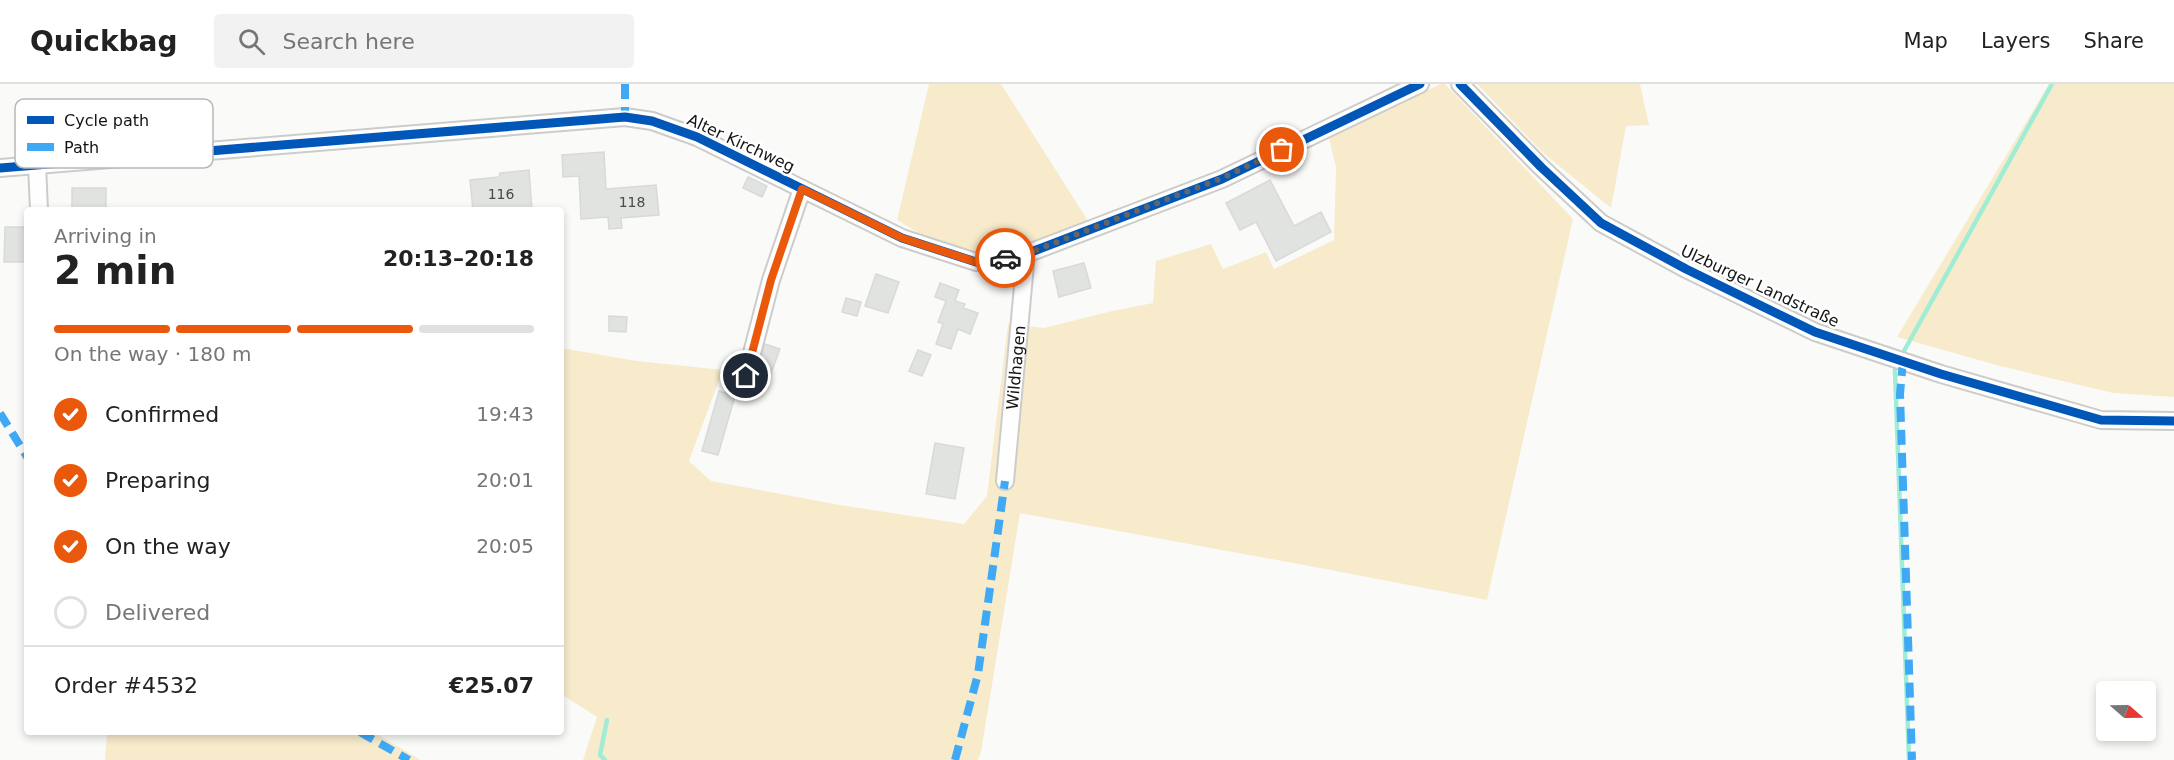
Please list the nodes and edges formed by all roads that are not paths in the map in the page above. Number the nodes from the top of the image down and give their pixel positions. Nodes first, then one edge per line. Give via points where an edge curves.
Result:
1 (1420, 84) edge
2 (1460, 84) edge
3 (213, 151) edge
4 (15, 167) edge
5 (0, 168) edge
6 (36, 168) edge
7 (802, 189) junction
8 (39, 207) edge
9 (1026, 254) junction
10 (746, 376) dead end
11 (2174, 421) edge
12 (1005, 481) dead end

1 - 9 street, Alter Kirchweg via 1222,178
2 - 11 street, Ulzburger Landstraße via 1600,223 1815,332 1941,374 2101,420
3 - 7 street, Alter Kirchweg via 626,117 652,121 698,137
4 - 5 street, Alter Kirchweg
6 - 8 street
7 - 9 street, Alter Kirchweg via 902,238 976,262
7 - 10 street via 771,280
9 - 12 street, Wildhagen

